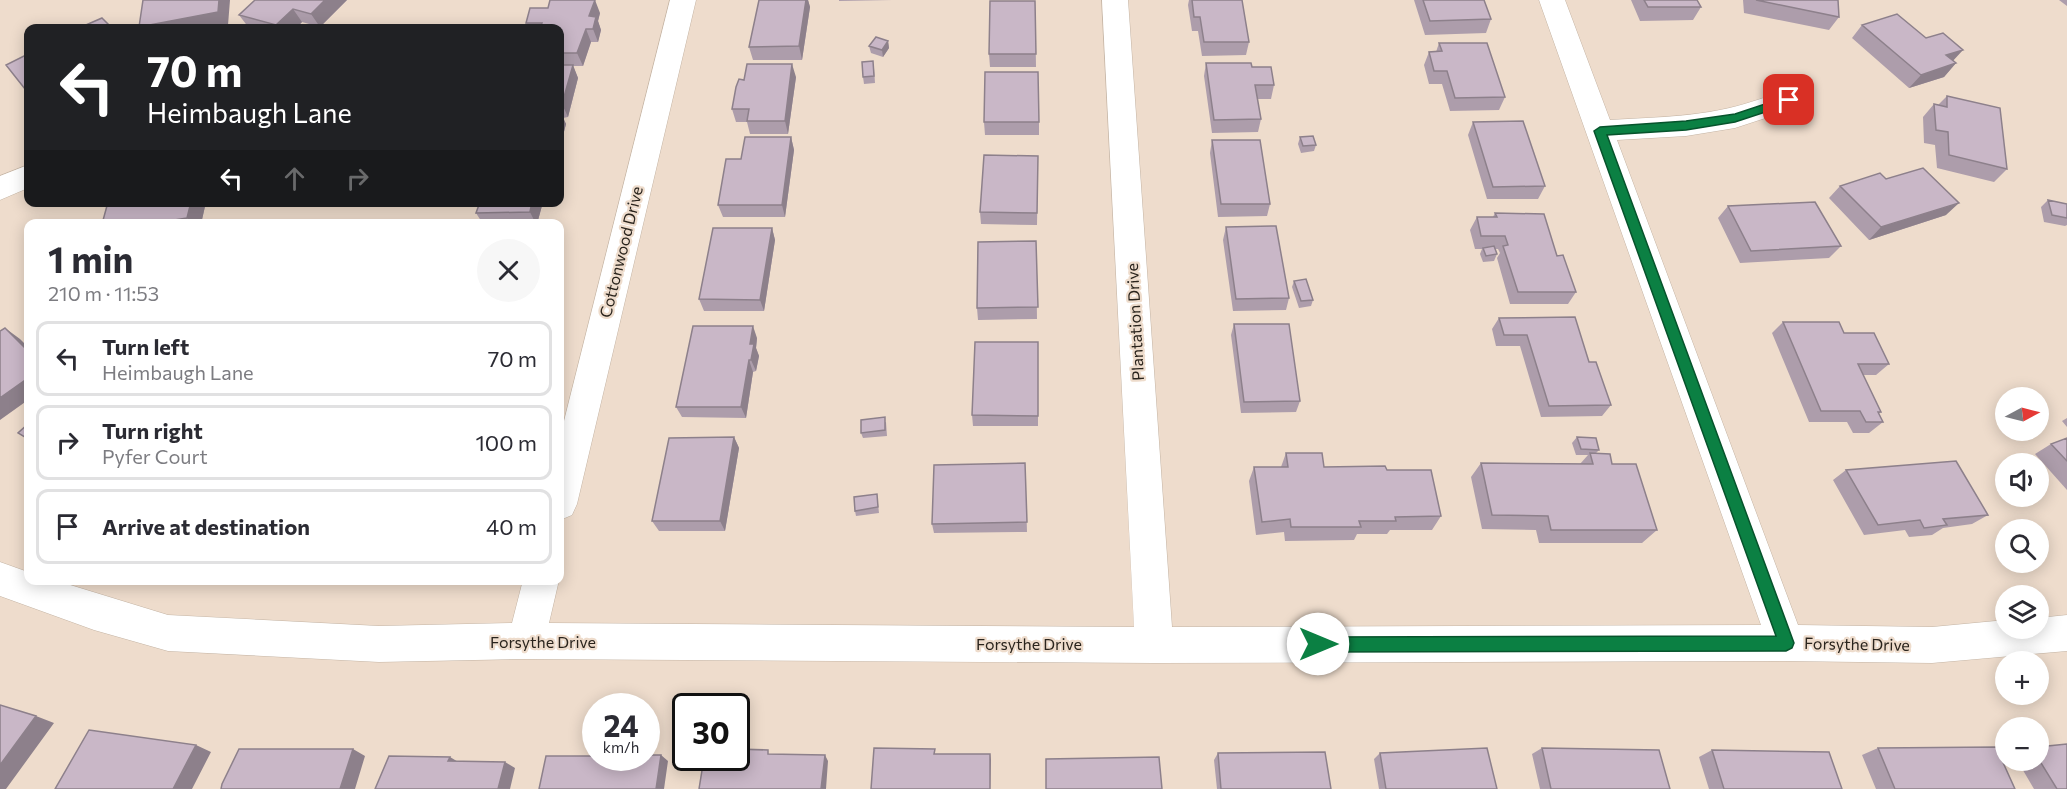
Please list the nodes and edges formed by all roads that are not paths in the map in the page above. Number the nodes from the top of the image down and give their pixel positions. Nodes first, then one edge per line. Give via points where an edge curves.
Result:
1 (682, 0) edge
2 (1116, 0) edge
3 (1552, 0) edge
4 (1789, 100) dead end
5 (1600, 131) junction
6 (24, 178) edge
7 (0, 189) edge
8 (564, 487) edge
9 (0, 579) edge
10 (540, 585) edge
11 (2067, 633) edge
12 (526, 641) junction
13 (1786, 643) junction
14 (1154, 645) junction

1 - 8 street, Cottonwood Drive
2 - 14 street, Plantation Drive
3 - 5 street
4 - 5 street via 1735,118 1686,126
5 - 13 street
6 - 7 street
9 - 12 street, Forsythe Drive via 168,633 379,644
10 - 12 street
11 - 13 street, Forsythe Drive via 1932,645
12 - 14 street, Forsythe Drive
13 - 14 street, Forsythe Drive

